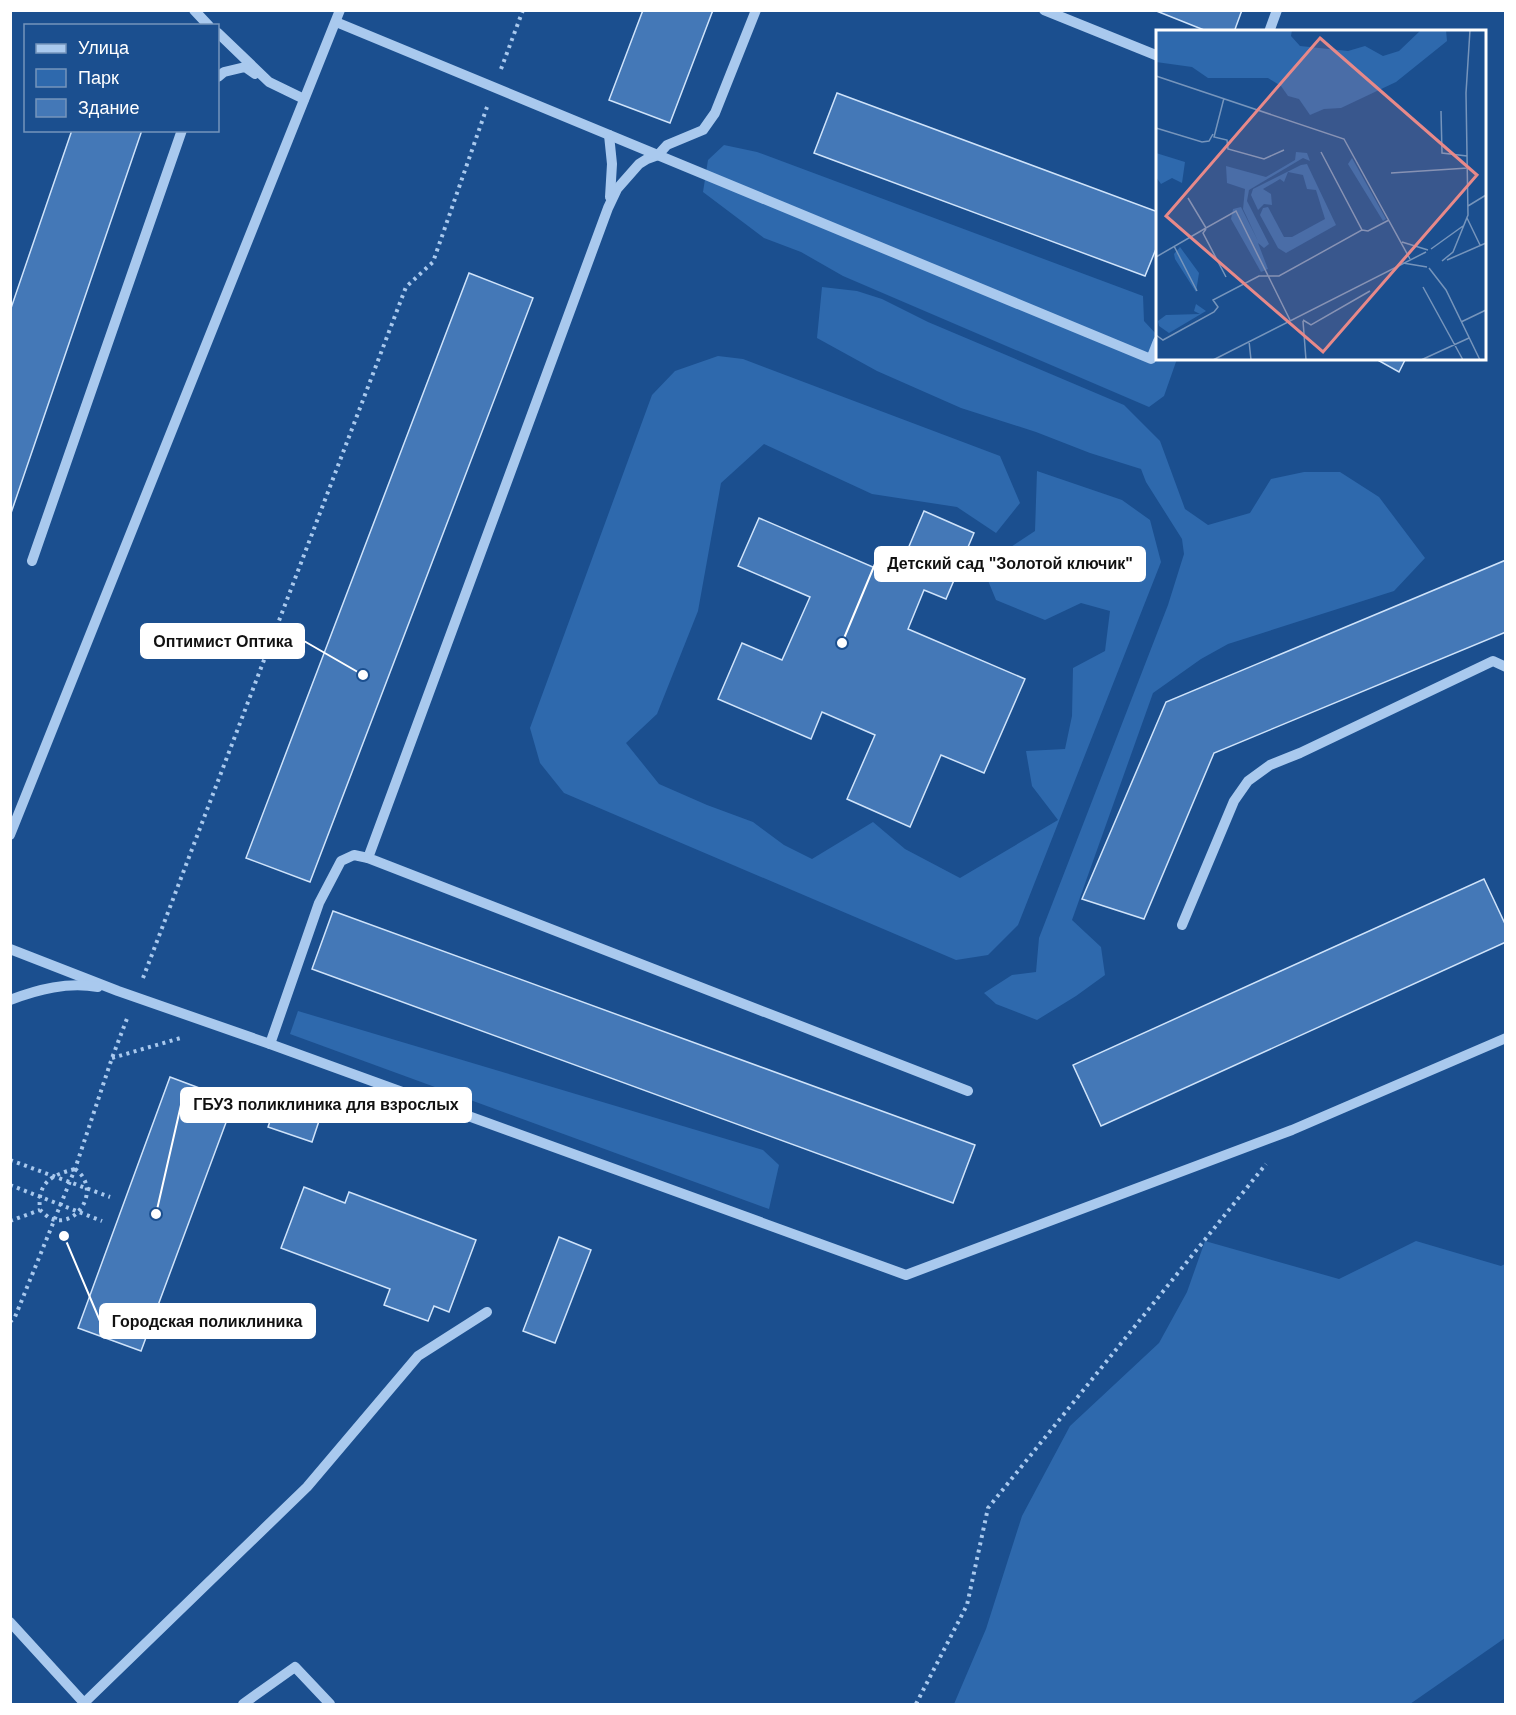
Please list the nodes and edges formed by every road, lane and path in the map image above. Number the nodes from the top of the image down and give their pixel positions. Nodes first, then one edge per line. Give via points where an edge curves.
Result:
1 (194, 10) edge
2 (340, 10) edge
3 (523, 10) edge
4 (756, 10) edge
5 (1044, 10) edge
6 (1276, 10) edge
7 (336, 22) junction
8 (207, 24) edge
9 (1270, 30) edge
10 (219, 34) edge
11 (1156, 55) edge
12 (219, 76) edge
13 (269, 82) junction
14 (494, 88) junction
15 (304, 99) junction
16 (181, 132) edge
17 (609, 135) junction
18 (657, 155) junction
19 (608, 208) junction
20 (1156, 346) edge
21 (32, 561) dead end
22 (1506, 667) edge
23 (10, 835) edge
24 (368, 858) junction
25 (1182, 925) dead end
26 (10, 949) edge
27 (118, 991) junction
28 (135, 997) junction
29 (10, 1000) edge
30 (193, 1034) dead end
31 (1506, 1038) edge
32 (270, 1044) junction
33 (112, 1058) junction
34 (968, 1091) dead end
35 (1293, 1130) junction
36 (10, 1160) edge
37 (75, 1169) junction
38 (53, 1176) junction
39 (70, 1182) junction
40 (10, 1185) edge
41 (86, 1188) junction
42 (41, 1197) junction
43 (110, 1197) dead end
44 (61, 1205) junction
45 (40, 1210) junction
46 (78, 1212) junction
47 (55, 1220) junction
48 (10, 1221) edge
49 (102, 1221) dead end
50 (487, 1312) dead end
51 (10, 1322) edge
52 (10, 1622) edge
53 (84, 1704) edge
54 (243, 1704) edge
55 (330, 1704) edge
56 (915, 1704) edge

1 - 8 street
2 - 7 street
3 - 14 path
4 - 18 street via 715,113 703,130 667,145
5 - 11 street
6 - 9 street
7 - 14 street
7 - 15 street
10 - 13 street
12 - 13 street via 245,67
13 - 15 street
14 - 17 street
14 - 28 path via 434,262 406,287
15 - 23 street
16 - 21 street
17 - 18 street
17 - 19 street via 612,185
18 - 19 street via 632,171
18 - 20 street via 1151,358
19 - 24 street
22 - 25 street via 1493,661 1270,765 1248,781 1234,801
24 - 32 street via 354,855 341,861 330,880
24 - 34 street
26 - 27 street
27 - 28 street
27 - 29 street via 87,985 59,986
28 - 32 street
28 - 33 path
30 - 33 path
31 - 35 street
32 - 35 street via 906,1275
33 - 37 path
35 - 56 path via 988,1508 967,1605
36 - 38 path
37 - 38 path
37 - 39 path
37 - 41 path via 82,1174
38 - 39 path
38 - 42 path via 42,1189
39 - 41 path
39 - 44 path
40 - 42 path
41 - 43 path
41 - 46 path via 86,1199
42 - 44 path
42 - 45 path
44 - 46 path
44 - 47 path
45 - 47 path
45 - 48 path
46 - 47 path via 64,1221
46 - 49 path
47 - 51 path
50 - 53 street via 418,1356 308,1486
52 - 53 street
54 - 55 street via 295,1667

